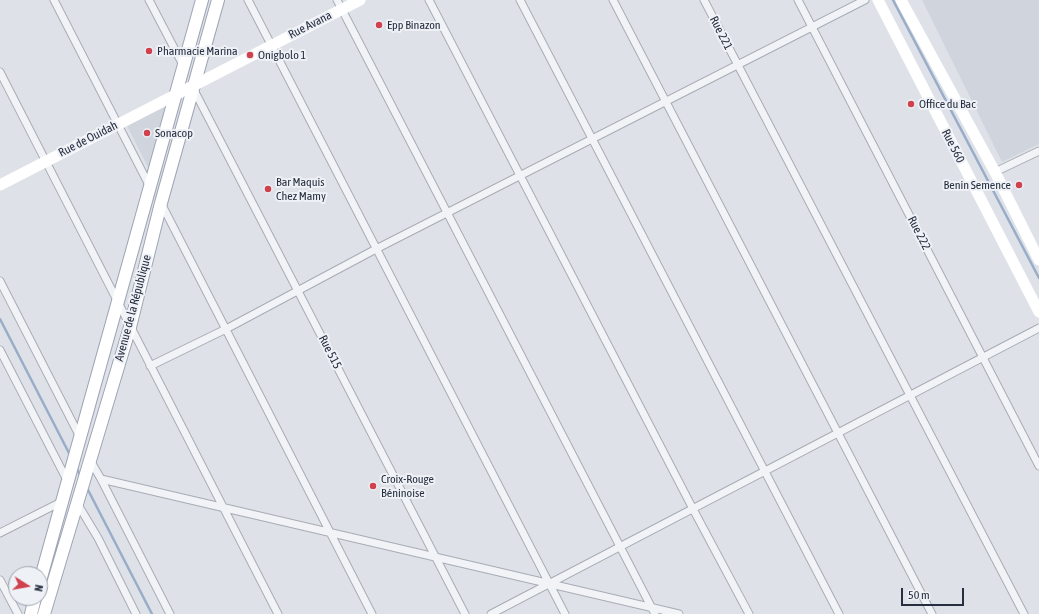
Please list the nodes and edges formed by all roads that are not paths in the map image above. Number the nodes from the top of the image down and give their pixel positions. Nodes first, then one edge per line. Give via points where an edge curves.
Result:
1 (54, 0) edge
2 (149, 0) edge
3 (202, 0) edge
4 (218, 0) edge
5 (248, 0) edge
6 (360, 0) edge
7 (429, 0) edge
8 (520, 0) edge
9 (613, 0) edge
10 (704, 0) edge
11 (798, 0) edge
12 (865, 0) edge
13 (878, 0) edge
14 (901, 0) edge
15 (339, 5) edge
16 (813, 28) junction
17 (271, 45) junction
18 (738, 66) junction
19 (184, 67) junction
20 (0, 72) edge
21 (195, 86) junction
22 (176, 94) junction
23 (665, 101) junction
24 (118, 124) junction
25 (593, 140) junction
26 (1039, 151) edge
27 (45, 162) junction
28 (995, 172) junction
29 (520, 177) junction
30 (0, 185) edge
31 (150, 185) junction
32 (161, 203) junction
33 (447, 213) junction
34 (376, 249) junction
35 (1039, 260) edge
36 (0, 281) edge
37 (298, 290) junction
38 (117, 302) junction
39 (1039, 312) edge
40 (130, 327) junction
41 (1039, 328) edge
42 (226, 329) junction
43 (0, 350) edge
44 (983, 358) junction
45 (150, 366) junction
46 (910, 396) junction
47 (837, 434) junction
48 (81, 439) junction
49 (89, 460) junction
50 (1039, 466) edge
51 (764, 472) junction
52 (101, 479) junction
53 (69, 483) junction
54 (63, 501) junction
55 (76, 501) junction
56 (222, 507) junction
57 (692, 509) junction
58 (329, 532) junction
59 (0, 533) edge
60 (620, 547) junction
61 (435, 557) junction
62 (45, 566) edge
63 (0, 580) edge
64 (549, 584) junction
65 (654, 611) edge
66 (18, 614) edge
67 (44, 614) edge
68 (136, 614) edge
69 (170, 614) edge
70 (278, 614) edge
71 (372, 614) edge
72 (465, 614) edge
73 (491, 614) edge
74 (565, 614) edge
75 (679, 614) edge
76 (749, 614) edge
77 (839, 614) edge
78 (932, 614) edge
79 (1024, 614) edge

1 - 24 street
2 - 19 street
3 - 19 main road, Avenue de la République
4 - 21 main road, Avenue de la République
5 - 17 street
6 - 15 main road, Rue Avana
7 - 29 street
8 - 25 street
9 - 23 street
10 - 18 street, Rue 221
11 - 16 street, Rue 222
12 - 16 street
13 - 39 main road, Rue 560
14 - 28 main road, Rue 560
15 - 17 main road, Rue Avana
15 - 33 street
16 - 18 street
16 - 44 street, Rue 222
17 - 21 main road, Rue Avana
17 - 34 street
18 - 23 street
18 - 46 street, Rue 221
19 - 22 main road, Avenue de la République
20 - 27 street
21 - 22 main road, Rue de Ouidah
21 - 32 main road, Avenue de la République
21 - 37 street, Rue 515
22 - 24 main road, Rue de Ouidah
22 - 31 main road, Avenue de la République
23 - 25 street
23 - 47 street
24 - 27 main road, Rue de Ouidah
24 - 31 street
25 - 29 street
25 - 51 street
26 - 28 street
27 - 30 main road, Rue de Ouidah
27 - 38 street
28 - 35 main road, Rue 560
29 - 33 street
29 - 57 street
31 - 38 main road, Avenue de la République
32 - 40 main road, Avenue de la République
32 - 42 street
33 - 34 street
33 - 60 street
34 - 37 street
34 - 64 street
36 - 48 street
37 - 42 street
37 - 61 street, Rue 515
38 - 40 street
38 - 48 main road, Avenue de la République
40 - 45 street
40 - 49 main road, Avenue de la République
41 - 44 street
42 - 45 street
42 - 58 street
43 - 53 street
44 - 46 street
44 - 50 street, Rue 222
45 - 56 street
46 - 47 street
46 - 79 street, Rue 221
47 - 51 street
47 - 78 street
48 - 53 main road, Avenue de la République
49 - 52 street
49 - 55 main road, Avenue de la République
51 - 57 street
51 - 77 street
52 - 56 street
52 - 69 street
53 - 54 main road, Avenue de la République
54 - 59 street
54 - 62 main road, Avenue de la République
55 - 67 main road, Avenue de la République
55 - 68 street via 98,538
56 - 58 street
56 - 70 street
57 - 60 street
57 - 76 street
58 - 61 street
58 - 71 street
60 - 64 street
60 - 65 street
61 - 64 street
61 - 72 street, Rue 515
63 - 66 street
64 - 65 street
64 - 73 street
64 - 74 street
65 - 75 street

